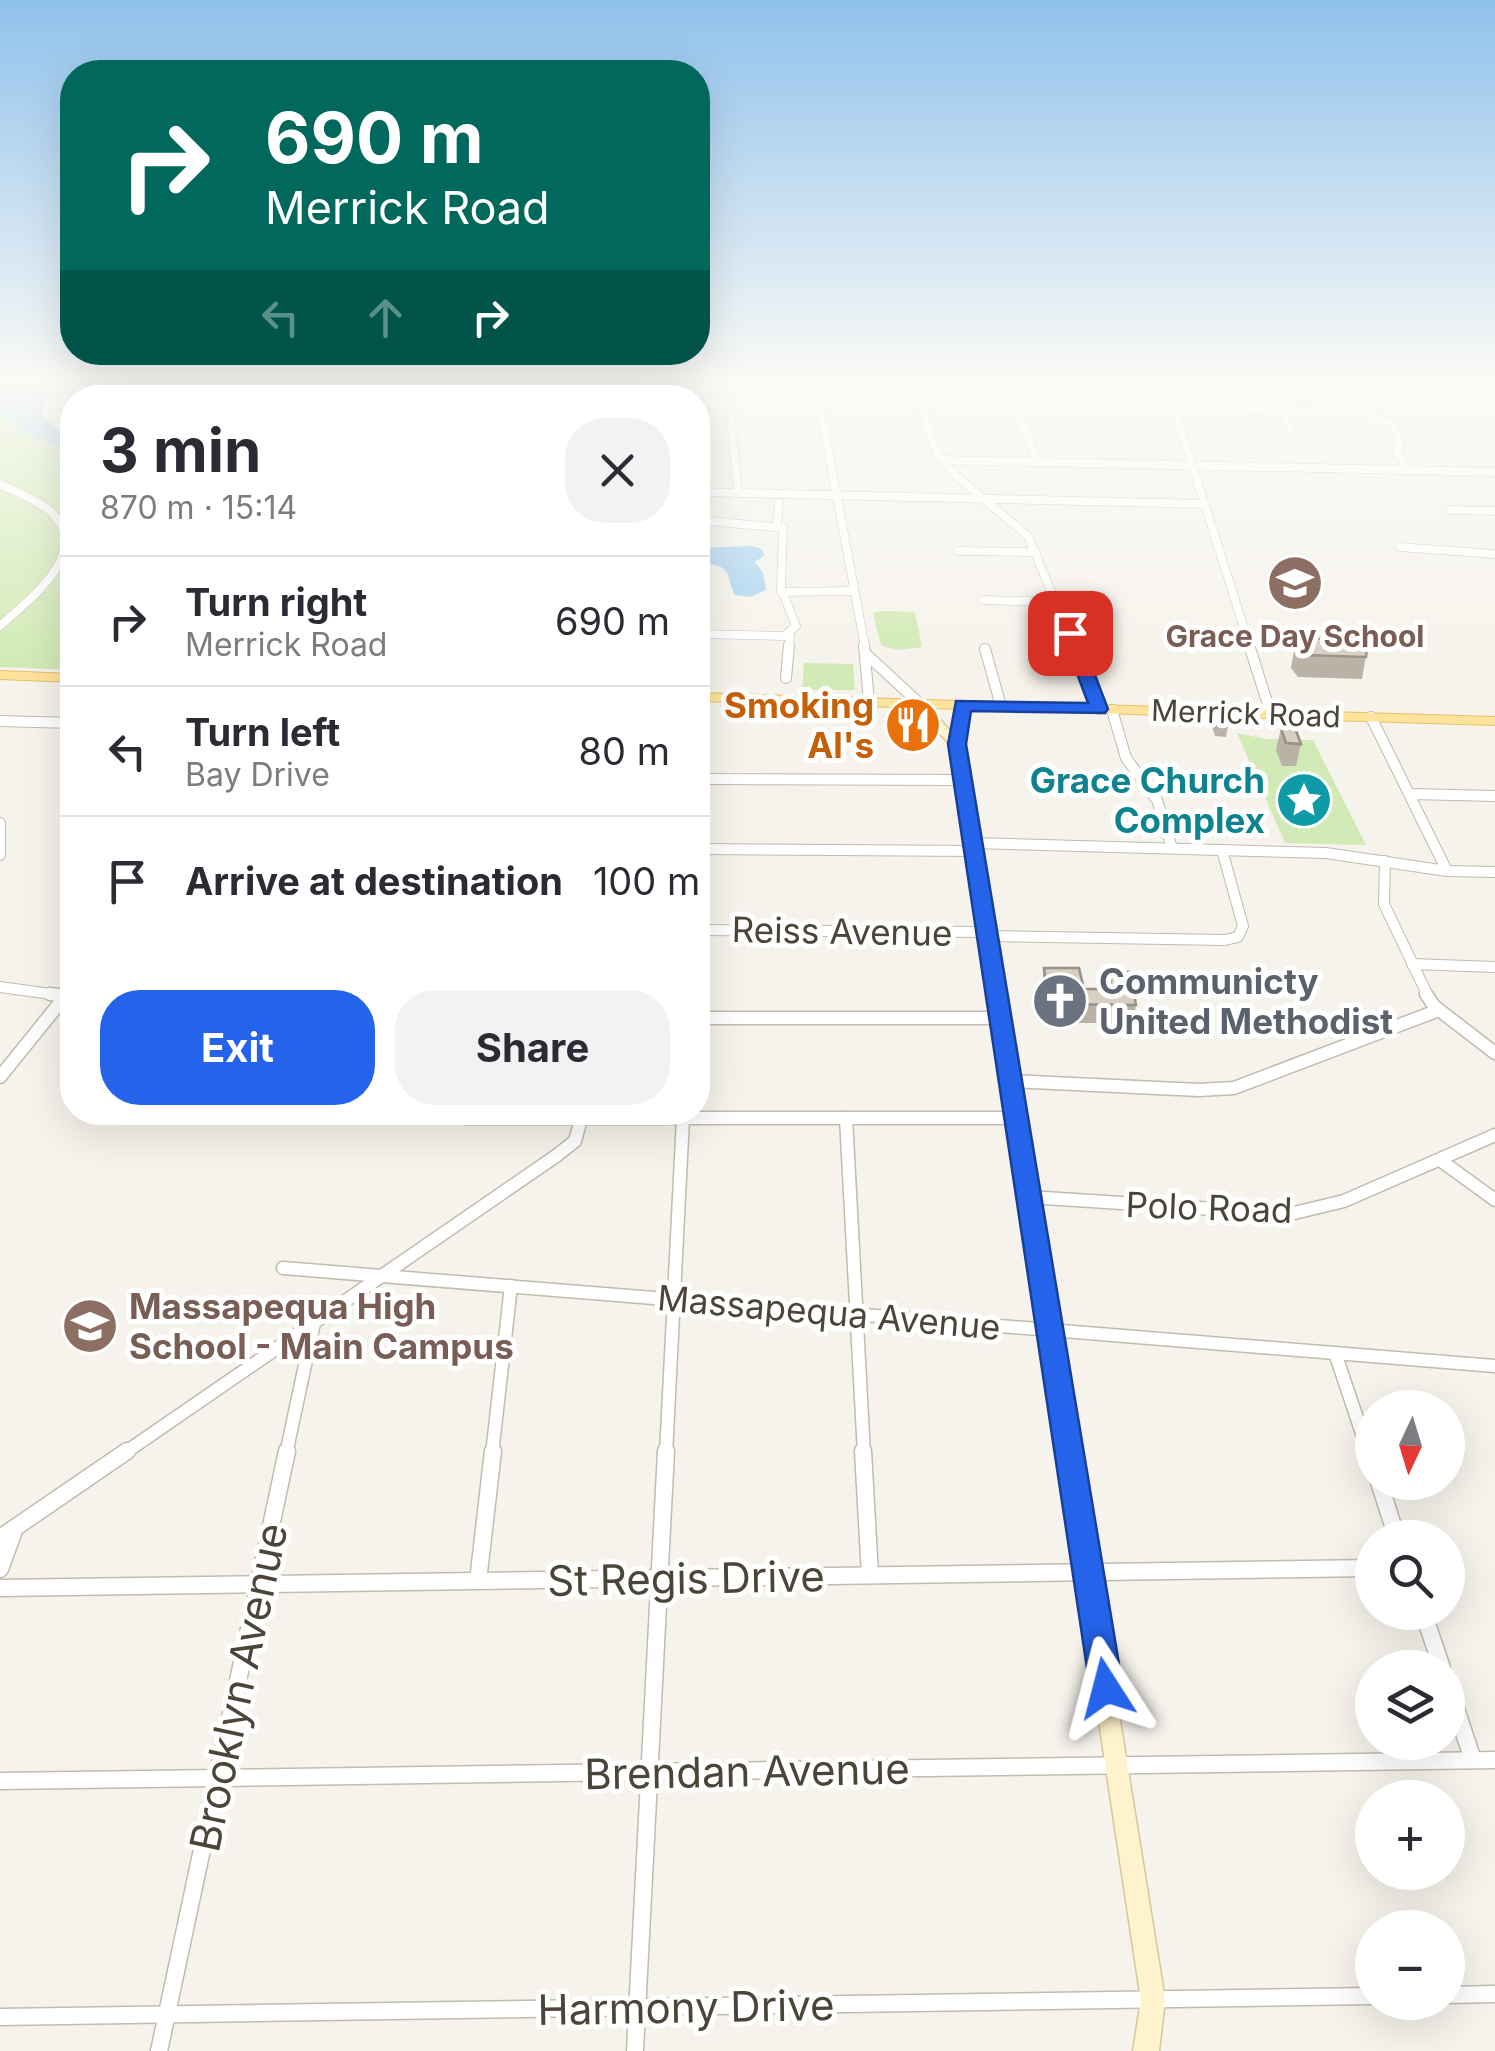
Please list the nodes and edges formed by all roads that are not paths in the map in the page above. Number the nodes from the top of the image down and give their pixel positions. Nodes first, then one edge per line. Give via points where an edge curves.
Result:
1 (736, 475) edge
2 (834, 475) edge
3 (959, 475) edge
4 (1195, 475) edge
5 (0, 484) edge
6 (710, 492) edge
7 (738, 493) junction
8 (838, 496) junction
9 (986, 499) junction
10 (780, 503) dead end
11 (1205, 504) junction
12 (1450, 510) dead end
13 (1495, 512) edge
14 (710, 521) edge
15 (776, 525) junction
16 (60, 529) edge
17 (1400, 547) dead end
18 (958, 552) dead end
19 (1036, 552) junction
20 (1495, 554) edge
21 (60, 564) edge
22 (853, 588) junction
23 (781, 589) junction
24 (983, 600) dead end
25 (1059, 602) junction
26 (16, 612) junction
27 (0, 615) edge
28 (0, 626) edge
29 (710, 634) edge
30 (790, 634) junction
31 (985, 649) dead end
32 (866, 654) junction
33 (0, 676) edge
34 (60, 678) edge
35 (786, 678) dead end
36 (710, 697) edge
37 (869, 702) junction
38 (920, 704) junction
39 (962, 705) junction
40 (1001, 706) junction
41 (1106, 709) junction
42 (1271, 714) junction
43 (1371, 717) junction
44 (0, 721) edge
45 (1495, 721) edge
46 (60, 723) edge
47 (957, 744) junction
48 (710, 779) edge
49 (962, 780) junction
50 (1412, 794) junction
51 (1495, 796) edge
52 (0, 823) edge
53 (973, 847) junction
54 (1172, 848) junction
55 (710, 850) edge
56 (1222, 850) junction
57 (0, 855) edge
58 (1386, 861) junction
59 (1447, 871) junction
60 (1495, 872) edge
61 (710, 930) edge
62 (988, 934) junction
63 (1412, 964) junction
64 (1495, 967) edge
65 (0, 988) edge
66 (60, 991) edge
67 (60, 1003) edge
68 (1439, 1010) junction
69 (710, 1018) edge
70 (1001, 1018) junction
71 (1495, 1053) edge
72 (0, 1077) edge
73 (1010, 1082) junction
74 (710, 1118) edge
75 (846, 1118) junction
76 (1015, 1118) junction
77 (579, 1125) edge
78 (683, 1125) edge
79 (1495, 1135) edge
80 (1440, 1160) junction
81 (1029, 1197) junction
82 (1495, 1200) edge
83 (283, 1268) dead end
84 (384, 1276) junction
85 (511, 1286) junction
86 (674, 1300) junction
87 (857, 1314) junction
88 (314, 1323) junction
89 (1050, 1330) junction
90 (1335, 1353) junction
91 (1495, 1366) edge
92 (1355, 1413) edge
93 (14, 1528) junction
94 (0, 1538) edge
95 (1355, 1568) edge
96 (0, 1569) edge
97 (1088, 1572) junction
98 (870, 1575) junction
99 (660, 1578) junction
100 (478, 1581) junction
101 (261, 1584) junction
102 (0, 1588) edge
103 (1465, 1734) edge
104 (1474, 1760) junction
105 (1495, 1760) edge
106 (1119, 1766) junction
107 (650, 1772) junction
108 (219, 1778) junction
109 (0, 1781) edge
110 (1495, 1994) edge
111 (1465, 1995) edge
112 (1355, 1996) edge
113 (1154, 2000) junction
114 (638, 2008) junction
115 (167, 2015) junction
116 (0, 2017) edge
117 (160, 2051) edge
118 (636, 2051) edge
119 (1146, 2051) edge

1 - 7 street
2 - 8 street
3 - 9 street
4 - 11 street
5 - 16 street via 51,512
6 - 7 street
7 - 8 street
8 - 9 street
8 - 22 street
9 - 11 street
9 - 19 street via 1028,536
10 - 15 street
11 - 42 street
12 - 13 street
14 - 15 street
15 - 23 street via 784,530
17 - 20 street
18 - 19 street
19 - 25 street
21 - 26 street
22 - 23 street
22 - 32 street
23 - 30 street via 796,620
24 - 25 street
25 - 41 street
26 - 27 street
26 - 28 street
29 - 30 street
30 - 35 street
31 - 40 street
32 - 37 street
32 - 38 street
33 - 34 main road
36 - 37 main road, Merrick Road
37 - 38 main road, Merrick Road
38 - 39 main road, Merrick Road
38 - 47 main road
39 - 40 main road, Merrick Road
39 - 47 main road
40 - 41 main road, Merrick Road
41 - 42 main road, Merrick Road
41 - 54 street via 1126,758 1157,800
42 - 43 main road, Merrick Road
43 - 45 main road, Merrick Road
43 - 50 street
44 - 46 street
47 - 49 main road
48 - 49 street
49 - 53 main road
50 - 51 street
50 - 59 street
52 - 57 street
53 - 54 street
53 - 55 street
53 - 62 main road
54 - 56 street
56 - 58 street
56 - 62 street, Reiss Avenue via 1243,926 1238,937
58 - 59 street
58 - 63 street via 1384,904
59 - 60 street
61 - 62 street, Reiss Avenue
62 - 70 main road
63 - 64 street
63 - 68 street
65 - 66 street
67 - 72 street
68 - 71 street
68 - 73 street via 1234,1088
69 - 70 street
70 - 73 main road
73 - 76 main road
74 - 75 street
75 - 76 street
75 - 87 street
76 - 81 main road
77 - 84 street via 556,1156
78 - 86 street
79 - 80 street, Polo Road
80 - 81 street, Polo Road via 1344,1201 1279,1215
80 - 82 street
81 - 89 main road
83 - 84 street, Massapequa Avenue
84 - 85 street, Massapequa Avenue
84 - 88 street
85 - 86 street, Massapequa Avenue
85 - 100 street
86 - 87 street, Massapequa Avenue
86 - 99 street
87 - 89 street, Massapequa Avenue
87 - 98 street
88 - 93 street
88 - 101 street, Brooklyn Avenue
89 - 90 street, Massapequa Avenue
89 - 97 main road
90 - 91 street, Massapequa Avenue
90 - 92 street
93 - 94 street
93 - 96 street
95 - 97 street, St Regis Drive
97 - 98 street, St Regis Drive
97 - 106 main road
98 - 99 street, St Regis Drive
99 - 100 street, St Regis Drive
99 - 107 street
100 - 101 street, St Regis Drive
101 - 102 street, St Regis Drive
101 - 108 street, Brooklyn Avenue
103 - 104 street
104 - 105 street, Brendan Avenue
104 - 106 street, Brendan Avenue
106 - 107 street, Brendan Avenue
106 - 113 main road
107 - 108 street, Brendan Avenue
107 - 114 street
108 - 109 street, Brendan Avenue
108 - 115 street, Brooklyn Avenue
110 - 111 street
112 - 113 street, Harmony Drive
113 - 114 street, Harmony Drive
113 - 119 main road
114 - 115 street, Harmony Drive
114 - 118 street
115 - 116 street, Harmony Drive
115 - 117 street, Brooklyn Avenue

